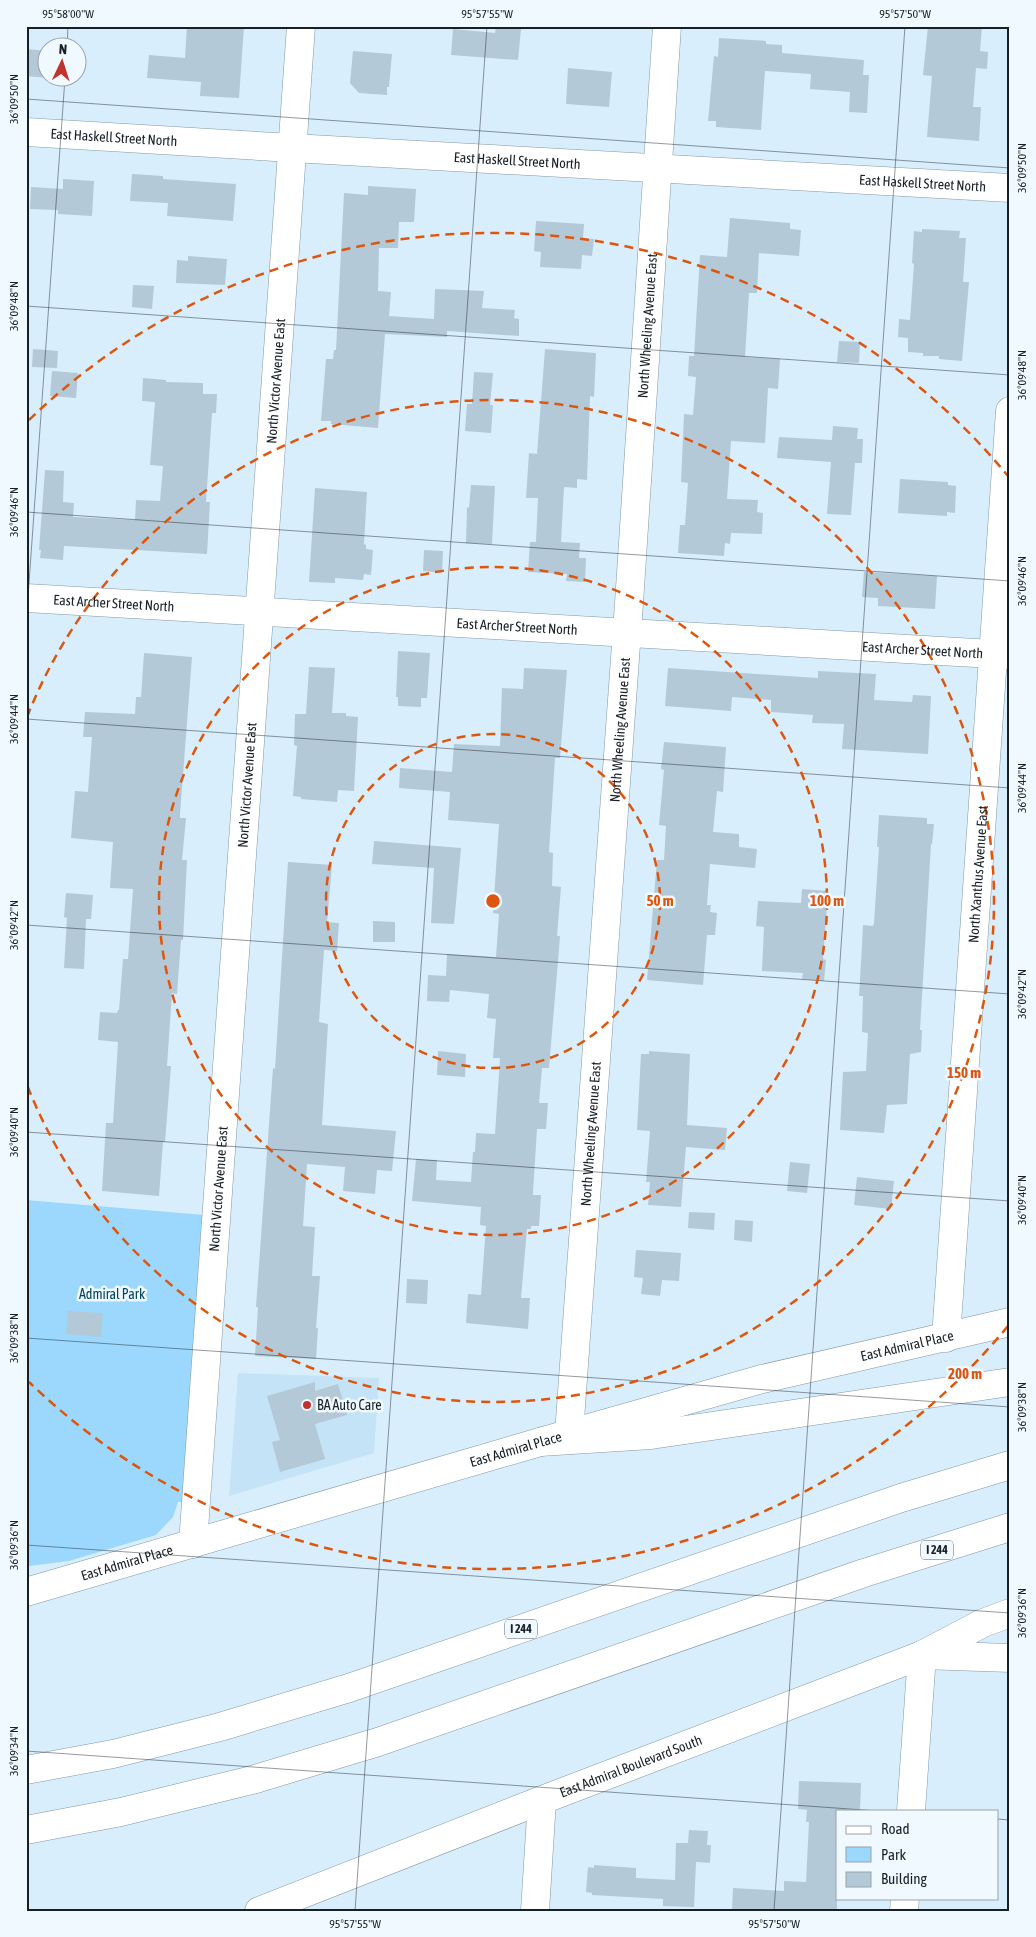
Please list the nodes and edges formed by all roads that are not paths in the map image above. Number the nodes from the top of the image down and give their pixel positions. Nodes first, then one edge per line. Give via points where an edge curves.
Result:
1 (301, 26) edge
2 (667, 26) edge
3 (26, 132) edge
4 (292, 148) junction
5 (658, 168) junction
6 (1010, 188) edge
7 (1010, 411) edge
8 (26, 598) edge
9 (260, 612) junction
10 (627, 632) junction
11 (1002, 654) edge
12 (1010, 1322) edge
13 (946, 1338) junction
14 (1010, 1382) edge
15 (569, 1434) junction
16 (540, 1442) junction
17 (1010, 1465) edge
18 (1010, 1527) edge
19 (193, 1544) junction
20 (27, 1591) edge
21 (1010, 1613) edge
22 (922, 1655) junction
23 (1010, 1658) edge
24 (26, 1770) edge
25 (542, 1800) junction
26 (911, 1810) edge
27 (26, 1830) edge
28 (259, 1911) edge
29 (536, 1911) edge

1 - 4 main road, North Victor Avenue East
2 - 5 main road, North Wheeling Avenue East
3 - 4 main road, East Haskell Street North
4 - 5 main road, East Haskell Street North
4 - 9 main road, North Victor Avenue East
5 - 6 main road, East Haskell Street North
5 - 10 main road, North Wheeling Avenue East
7 - 11 main road, North Xanthus Avenue East
8 - 9 main road, East Archer Street North
9 - 10 main road, East Archer Street North
9 - 19 main road, North Victor Avenue East
10 - 11 main road, East Archer Street North
10 - 15 main road, North Wheeling Avenue East
11 - 13 main road, North Xanthus Avenue East
12 - 13 main road, East Admiral Place
13 - 15 main road, East Admiral Place via 762,1379
14 - 16 main road via 651,1435
15 - 16 main road, East Admiral Place
16 - 19 main road, East Admiral Place
17 - 24 main road, I 244 via 900,1498 349,1688 220,1727 113,1754
18 - 27 main road, I 244 via 864,1573 378,1742 252,1780 121,1812
19 - 20 main road, East Admiral Place
21 - 22 main road
22 - 23 main road, East Admiral Boulevard South
22 - 25 main road, East Admiral Boulevard South
22 - 26 main road
25 - 28 main road, East Admiral Boulevard South
25 - 29 main road

